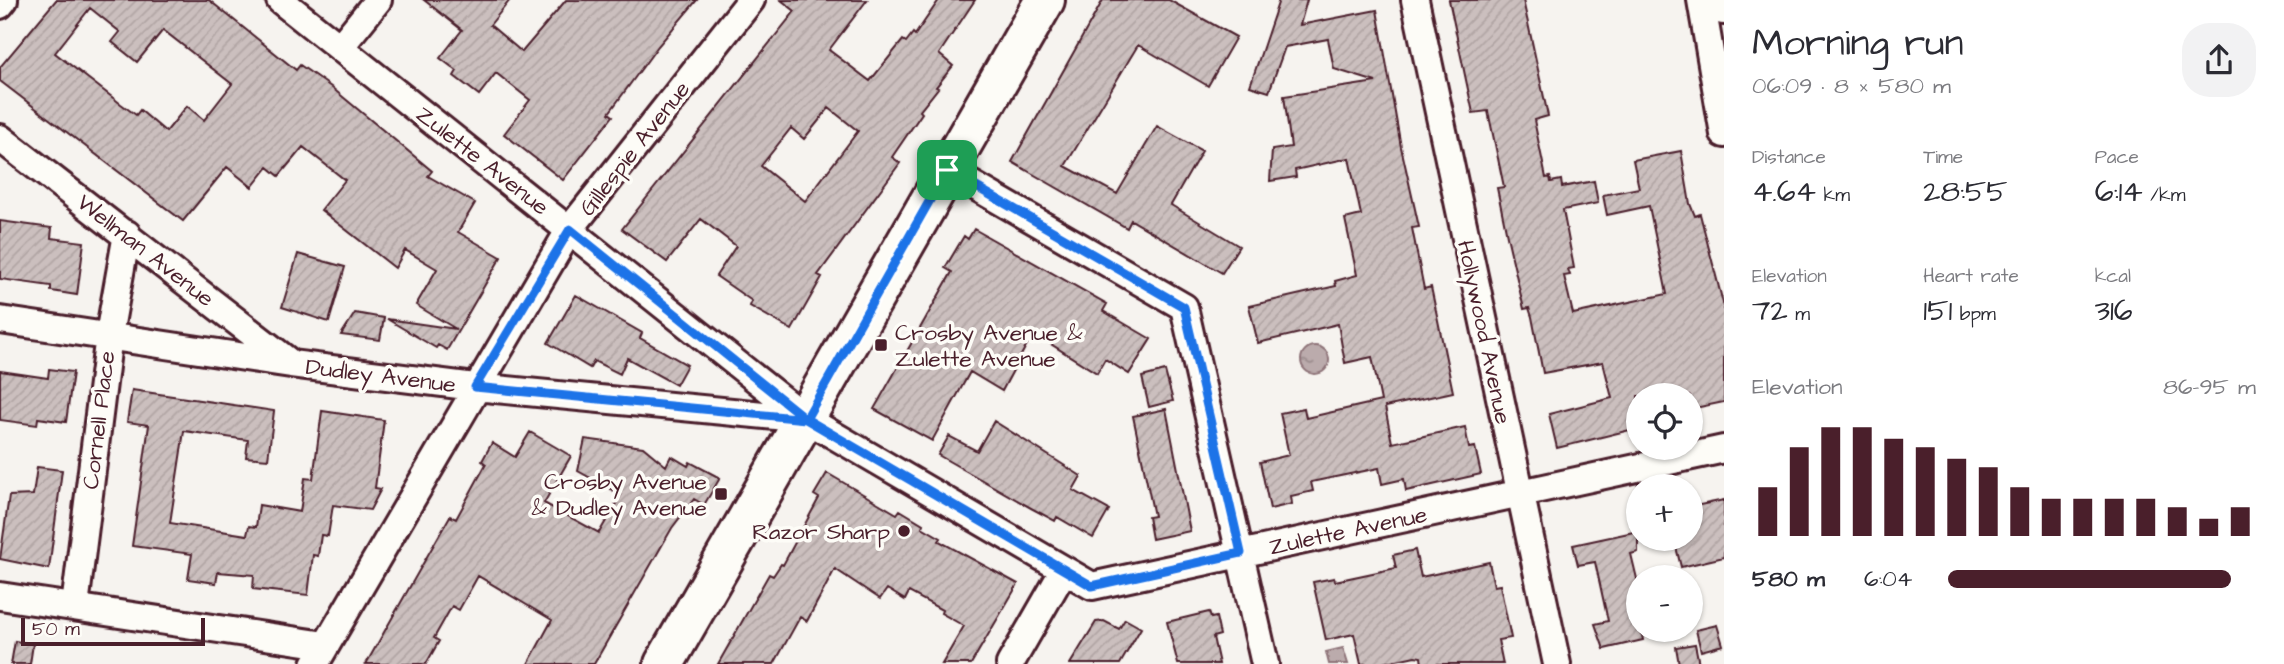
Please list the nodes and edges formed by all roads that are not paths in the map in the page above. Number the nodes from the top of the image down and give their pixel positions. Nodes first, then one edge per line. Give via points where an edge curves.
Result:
1 (4, 0) edge
2 (280, 0) edge
3 (378, 0) edge
4 (751, 0) edge
5 (1045, 0) edge
6 (1415, 0) edge
7 (1701, 0) edge
8 (1710, 0) edge
9 (0, 5) edge
10 (1724, 5) edge
11 (340, 47) junction
12 (1724, 134) edge
13 (0, 138) edge
14 (947, 170) junction
15 (570, 229) junction
16 (127, 234) junction
17 (0, 320) edge
18 (109, 335) junction
19 (291, 364) junction
20 (475, 387) junction
21 (806, 419) junction
22 (1724, 449) edge
23 (1519, 492) junction
24 (1241, 553) junction
25 (1064, 570) junction
26 (0, 596) edge
27 (75, 606) junction
28 (320, 655) edge
29 (664, 664) edge
30 (1010, 664) edge
31 (1265, 664) edge
32 (1557, 664) edge

1 - 9 street
2 - 11 street, Zulette Avenue
3 - 11 street
4 - 15 street, Gillespie Avenue
5 - 14 street
6 - 23 street, Hollywood Avenue
7 - 12 street
8 - 10 street
11 - 15 street, Zulette Avenue
13 - 16 street, Wellman Avenue
14 - 21 street
14 - 24 street via 1184,307
15 - 20 street, Gillespie Avenue
15 - 21 street, Zulette Avenue
16 - 18 street, Cornell Place
16 - 19 street, Wellman Avenue
17 - 18 street, Dudley Avenue
18 - 19 street, Dudley Avenue
18 - 27 street, Cornell Place
19 - 20 street, Dudley Avenue
20 - 21 street, Dudley Avenue
20 - 28 street, Gillespie Avenue
21 - 25 street, Zulette Avenue
21 - 29 street
22 - 23 street, Zulette Avenue
23 - 24 street, Zulette Avenue
23 - 32 street, Hollywood Avenue
24 - 25 street, Zulette Avenue via 1092,586
24 - 31 street
25 - 30 street
26 - 27 street
27 - 28 street

